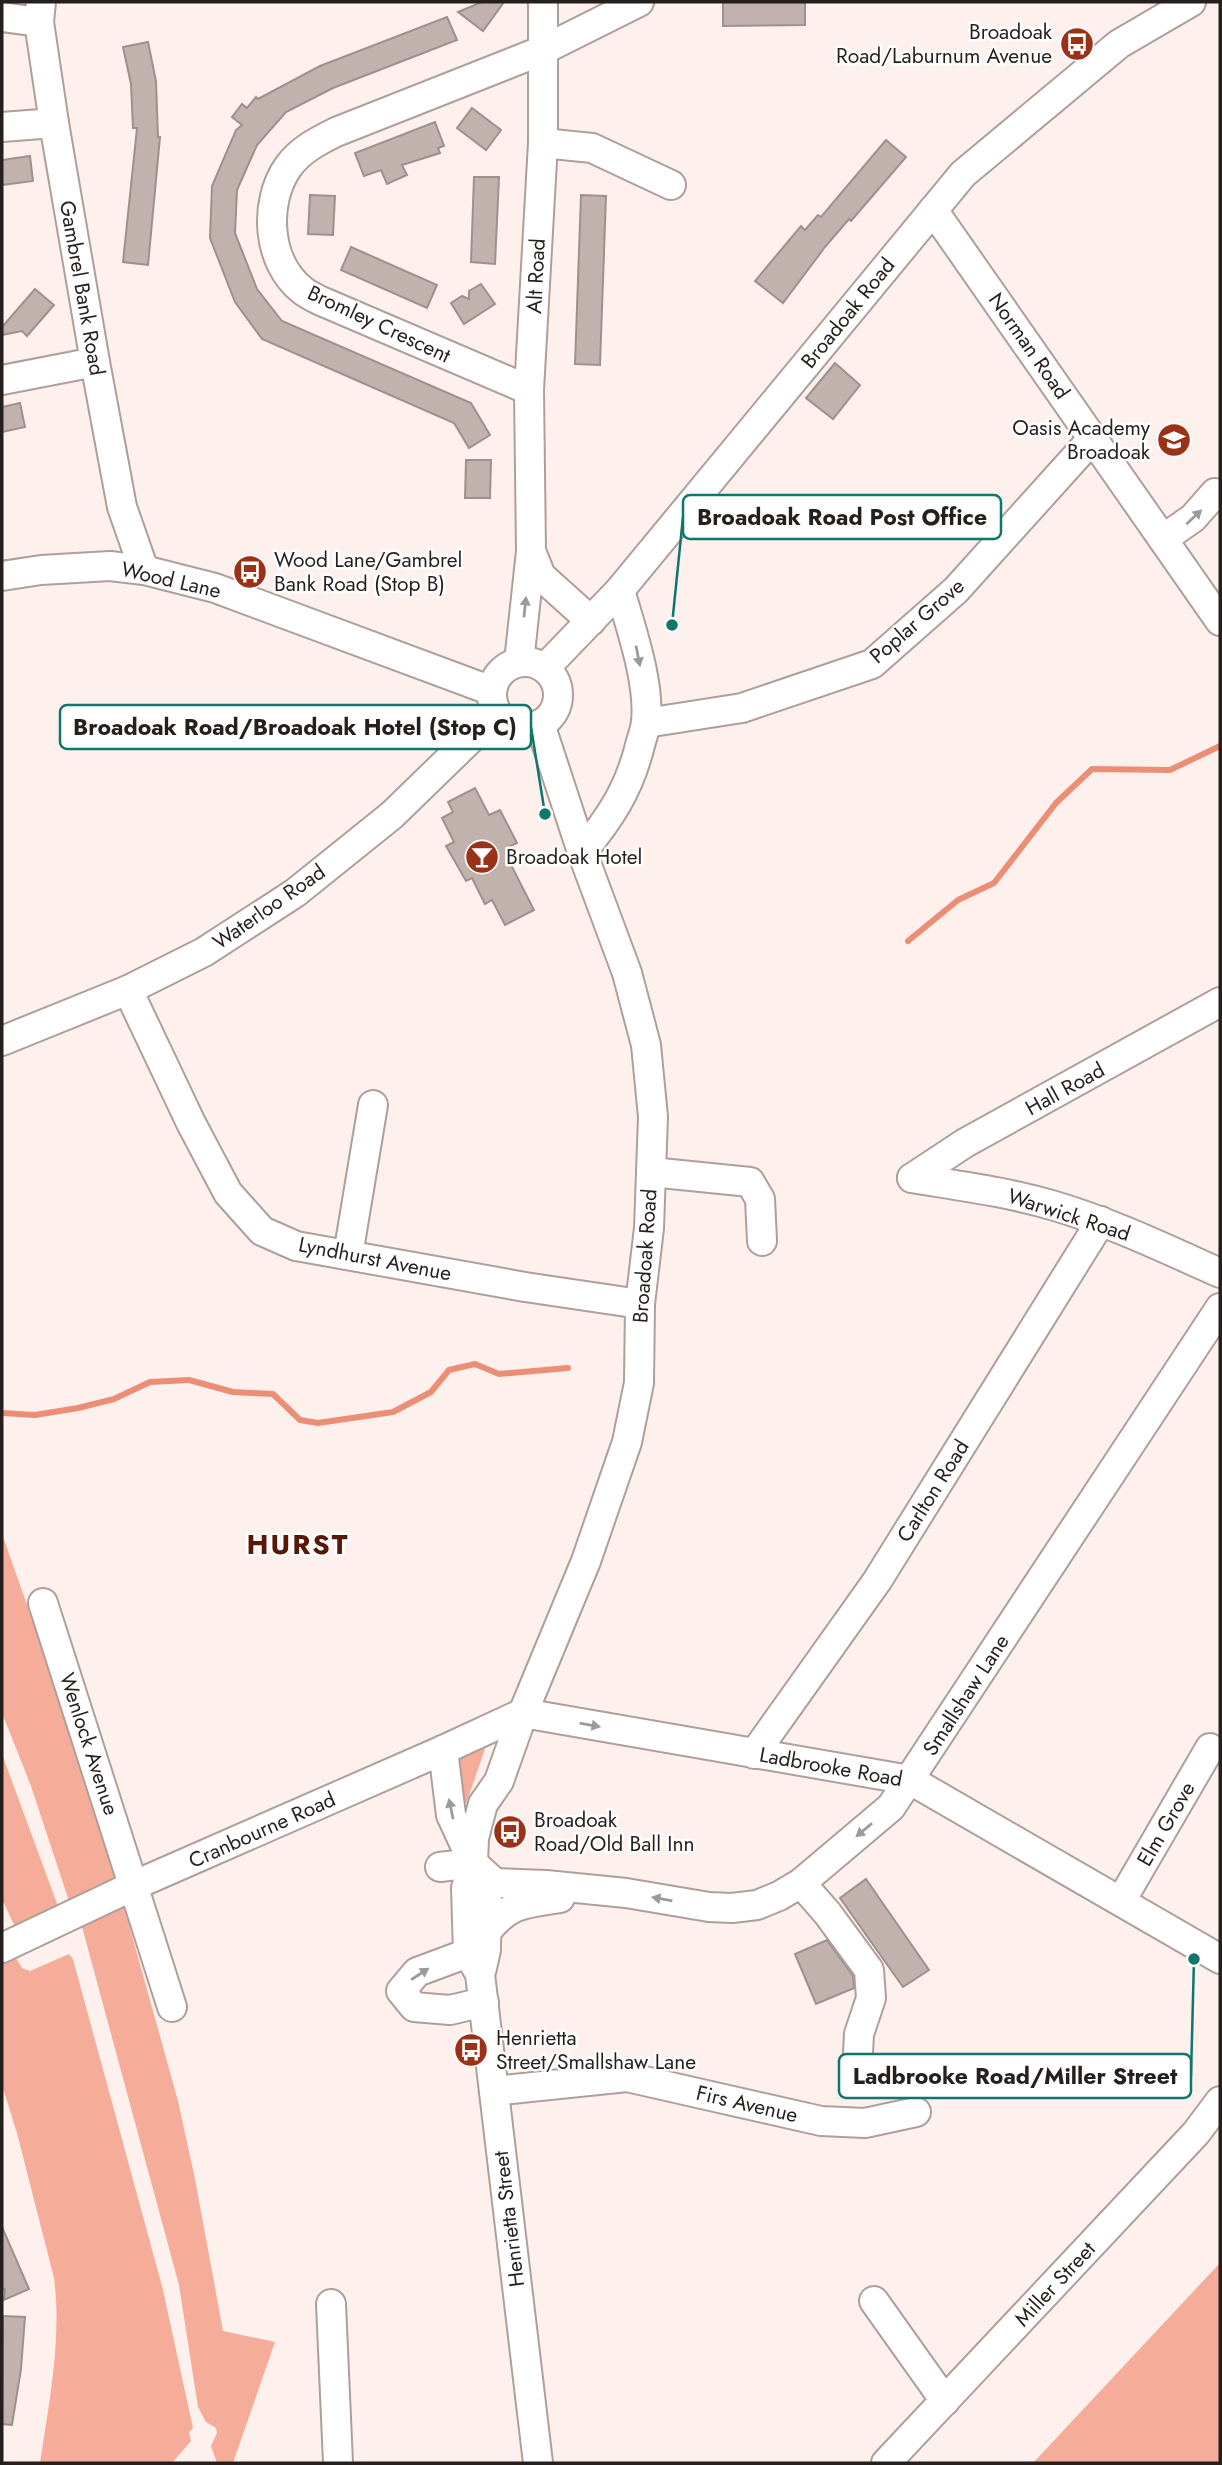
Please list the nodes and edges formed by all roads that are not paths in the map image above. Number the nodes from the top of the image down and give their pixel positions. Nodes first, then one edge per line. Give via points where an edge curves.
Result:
1 (542, 2) edge
2 (639, 2) edge
3 (1191, 2) edge
4 (1159, 10) edge
5 (40, 12) edge
6 (2, 17) edge
7 (541, 51) junction
8 (54, 123) junction
9 (2, 127) edge
10 (543, 143) junction
11 (671, 185) dead end
12 (933, 210) junction
13 (94, 362) junction
14 (2, 380) edge
15 (529, 390) junction
16 (1093, 438) junction
17 (1218, 492) edge
18 (1163, 539) junction
19 (531, 551) junction
20 (144, 570) junction
21 (2, 576) edge
22 (620, 590) junction
23 (1217, 611) edge
24 (591, 621) junction
25 (532, 665) junction
26 (495, 702) junction
27 (646, 723) junction
28 (540, 724) junction
29 (582, 852) junction
30 (128, 990) junction
31 (1220, 1002) edge
32 (2, 1041) edge
33 (373, 1105) dead end
34 (651, 1172) junction
35 (912, 1178) joint
36 (1101, 1221) junction
37 (762, 1241) dead end
38 (348, 1255) junction
39 (1220, 1273) edge
40 (640, 1304) junction
41 (1220, 1308) edge
42 (43, 1603) dead end
43 (523, 1713) junction
44 (1210, 1748) dead end
45 (443, 1750) junction
46 (754, 1754) junction
47 (910, 1780) junction
48 (473, 1863) junction
49 (440, 1867) dead end
50 (801, 1883) junction
51 (130, 1888) junction
52 (597, 1890) junction
53 (1121, 1901) junction
54 (2, 1948) edge
55 (475, 1948) junction
56 (1220, 1959) edge
57 (484, 2002) junction
58 (172, 2007) dead end
59 (857, 2072) dead end
60 (494, 2091) junction
61 (1220, 2101) edge
62 (916, 2112) dead end
63 (874, 2301) dead end
64 (331, 2304) dead end
65 (945, 2401) junction
66 (338, 2463) edge
67 (538, 2463) edge
68 (886, 2463) edge

1 - 7 street, Alt Road
2 - 7 street, Bromley Crescent
3 - 4 street, Broadoak Road
4 - 12 street, Broadoak Road via 963,174
5 - 6 street
5 - 8 street, Gambrel Bank Road
7 - 10 street, Alt Road
7 - 15 street, Bromley Crescent via 309,146 289,166 274,194 272,211 277,251 287,274 303,290
8 - 9 street
8 - 13 street, Gambrel Bank Road
10 - 11 street via 592,148
10 - 15 street, Alt Road
12 - 16 street, Norman Road
12 - 22 street, Broadoak Road
13 - 14 street
13 - 20 street, Gambrel Bank Road via 122,507
15 - 19 street, Alt Road
16 - 18 street, Norman Road
16 - 27 street, Poplar Grove via 956,590 872,664 742,708
18 -> 17 street via 1193,518
18 - 23 street, Norman Road
19 - 24 street, Alt Road via 541,576
25 -> 19 street, Alt Road
20 - 21 street, Wood Lane via 110,566
20 - 26 street, Wood Lane via 215,588
22 - 24 street, Broadoak Road
22 -> 27 street via 639,662
24 - 25 street, Broadoak Road
25 - 26 street via 501,672
25 - 28 street via 557,686 556,708
26 - 28 street via 512,725
26 - 30 street, Waterloo Road via 391,814 295,893 204,952
27 - 29 street via 623,796
28 - 29 street, Broadoak Road
29 - 34 street, Broadoak Road via 627,972 646,1045 653,1118
30 - 32 street, Waterloo Road
30 - 38 street, Lyndhurst Avenue via 228,1192 262,1231 296,1246
31 - 35 street, Hall Road via 965,1143
33 - 38 street
34 - 37 street via 750,1182 760,1199
34 - 40 street, Broadoak Road
35 - 36 street, Warwick Road via 1008,1193
36 - 39 street, Warwick Road
36 - 46 street, Carlton Road via 877,1581
38 - 40 street, Lyndhurst Avenue
40 - 43 street, Broadoak Road via 639,1383 627,1442 586,1561
41 - 47 street, Smallshaw Lane
42 - 51 street, Wenlock Avenue
43 - 45 street, Cranbourne Road
43 -> 46 street, Ladbrooke Road
43 - 48 street, Broadoak Road via 499,1781 483,1804
44 - 53 street, Elm Grove
48 -> 45 street via 451,1815
45 - 51 street, Cranbourne Road
46 - 47 street, Ladbrooke Road
47 -> 50 street, Smallshaw Lane via 891,1807
47 - 53 street, Ladbrooke Road
48 - 49 street
48 - 52 street, Smallshaw Lane via 495,1883
48 - 55 street, Henrietta Street via 466,1888
50 -> 52 street, Smallshaw Lane via 757,1905 732,1908
50 - 59 street via 869,1970 871,1998 859,2034
51 - 54 street, Cranbourne Road
51 - 58 street, Wenlock Avenue
52 - 55 street, Smallshaw Lane via 517,1905 500,1915
53 - 56 street, Ladbrooke Road
55 - 57 street, Henrietta Street
57 -> 55 street via 450,2010 414,2007 401,1991 416,1972
57 - 60 street, Henrietta Street
60 - 62 street, Firs Avenue via 627,2077 821,2121 865,2123
60 - 67 street, Henrietta Street
61 - 65 street, Miller Street via 1196,2133
63 - 65 street
64 - 66 street
65 - 68 street, Miller Street

